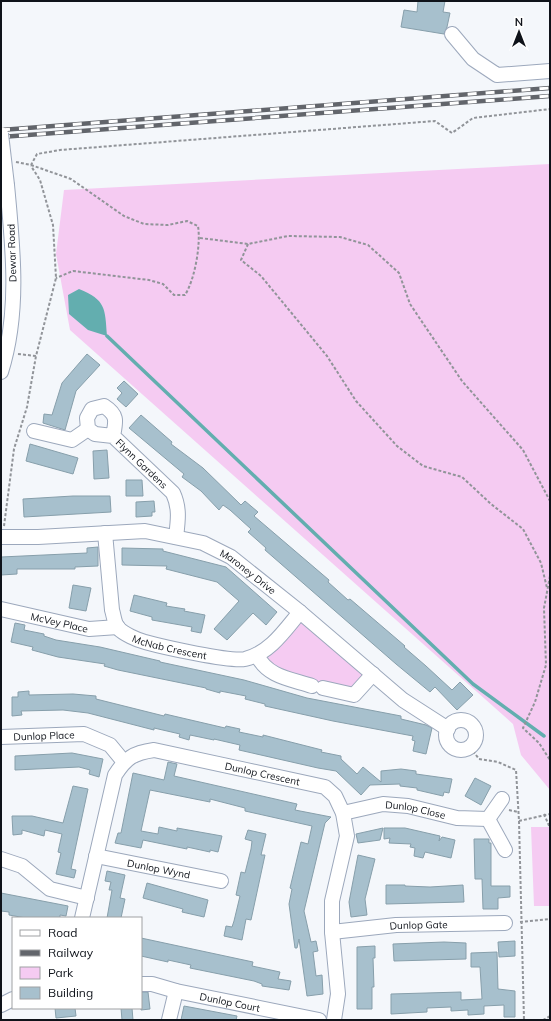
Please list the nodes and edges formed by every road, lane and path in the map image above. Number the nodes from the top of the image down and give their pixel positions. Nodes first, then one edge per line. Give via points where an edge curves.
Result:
1 (452, 34) dead end
2 (550, 71) edge
3 (550, 109) edge
4 (1, 134) edge
5 (8, 160) dead end
6 (31, 165) junction
7 (200, 238) junction
8 (248, 244) junction
9 (56, 278) junction
10 (7, 352) junction
11 (36, 356) junction
12 (1, 372) edge
13 (88, 428) junction
14 (34, 431) dead end
15 (113, 436) junction
16 (550, 501) edge
17 (105, 533) junction
18 (2, 536) edge
19 (176, 537) junction
20 (550, 576) edge
21 (547, 588) junction
22 (1, 609) edge
23 (300, 612) junction
24 (118, 627) junction
25 (257, 655) junction
26 (373, 674) junction
27 (448, 729) junction
28 (1, 737) edge
29 (470, 747) junction
30 (550, 760) edge
31 (124, 762) junction
32 (502, 800) dead end
33 (343, 813) junction
34 (544, 814) junction
35 (550, 814) edge
36 (488, 819) junction
37 (519, 821) junction
38 (550, 828) edge
39 (505, 850) dead end
40 (96, 856) junction
41 (1, 859) edge
42 (221, 881) dead end
43 (87, 898) junction
44 (82, 917) edge
45 (550, 919) edge
46 (520, 922) junction
47 (505, 923) dead end
48 (332, 932) junction
49 (142, 984) edge
50 (176, 990) junction
51 (1, 995) edge
52 (12, 999) edge
53 (12, 1000) edge
54 (1, 1005) edge
55 (272, 1015) edge
56 (550, 1016) edge
57 (169, 1020) edge
58 (318, 1020) edge
59 (334, 1020) edge
60 (524, 1020) edge
61 (543, 1020) edge

1 - 2 street via 474,59 497,75
3 - 6 path via 473,118 452,133 435,120 60,150 37,154
4 - 10 street, Dewar Road, bridge via 14,260 12,317
5 - 6 path
6 - 7 path via 70,180 124,216 144,224 168,225 187,221 198,226
6 - 9 path via 40,180 53,225
7 - 8 path
7 - 9 path via 186,295 174,295 163,284 149,280 73,271
8 - 16 path via 288,236 340,237 368,245 399,273 410,304 462,381 523,450
8 - 21 path via 241,260 261,276 327,356 356,401 397,446 423,466 462,477 523,530 541,563
9 - 11 path
10 - 11 path
10 - 12 street, Dewar Road
11 - 18 path via 27,407 14,449
13 - 14 street via 72,440
13 - 15 street, Flynn Gardens via 95,434
13 - 15 street, Flynn Gardens via 87,418 92,409 104,406 112,411 116,420
15 - 19 street, Flynn Gardens via 173,493 178,514
17 - 18 street, Maroney Drive via 38,537
17 - 19 street, Maroney Drive via 145,531
17 - 24 street via 112,610
19 - 23 street, Maroney Drive via 203,543 231,557
20 - 21 path
21 - 30 path via 544,608 546,665 535,702 523,728 539,743
22 - 24 street, McVey Place via 89,629
23 - 25 street, McNab Crescent via 270,647
23 - 26 street, Maroney Drive
24 - 25 street, McNab Crescent via 144,642 220,657 244,659
25 - 26 street via 265,668 273,674 354,695
26 - 27 street, Maroney Drive via 403,700
27 - 29 street via 446,739 452,747 461,750
27 - 29 street via 454,722 459,721 472,726 475,734
28 - 31 street, Dunlop Place via 84,734 110,745
29 - 37 path via 478,759 498,762 516,770
31 - 33 street, Dunlop Crescent via 139,752 154,750 325,787 335,796
31 - 40 street, Dunlop Crescent via 114,776
32 - 36 street
33 - 36 street, Dunlop Close via 383,804 408,806 457,818
33 - 48 street, Dunlop Crescent via 347,836 332,901
34 - 35 path
34 - 37 path
34 - 38 path
36 - 39 street
37 - 46 path
40 - 42 street, Dunlop Wynd
40 - 43 street, Dunlop Crescent
41 - 43 street via 22,866 50,889
43 - 44 street, Dunlop Crescent
45 - 46 path
46 - 60 path
47 - 48 street, Dunlop Gate via 396,925
48 - 59 street, Dunlop Crescent via 338,994
49 - 50 street, Dunlop Court
50 - 55 street, Dunlop Court
50 - 57 street
51 - 52 street
53 - 54 street
55 - 58 street, Dunlop Court
56 - 61 path

